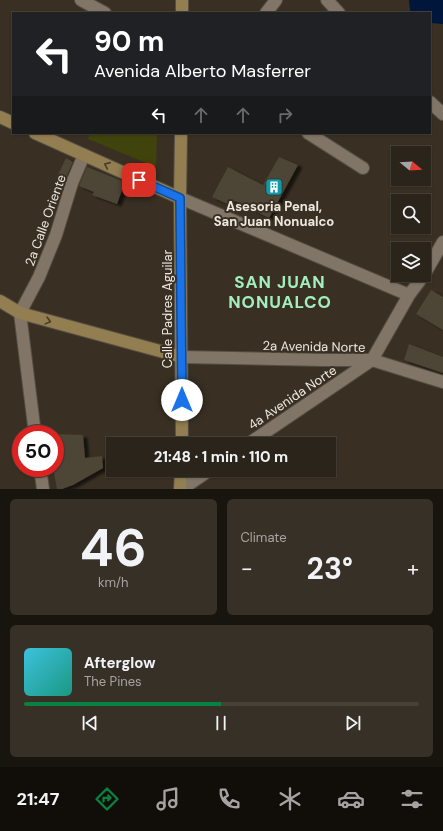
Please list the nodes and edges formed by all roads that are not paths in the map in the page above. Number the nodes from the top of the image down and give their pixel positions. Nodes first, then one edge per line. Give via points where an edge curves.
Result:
1 (81, 0) edge
2 (182, 0) edge
3 (276, 0) edge
4 (327, 0) edge
5 (103, 12) edge
6 (182, 12) edge
7 (267, 12) edge
8 (338, 12) edge
9 (431, 103) edge
10 (443, 114) edge
11 (0, 117) edge
12 (12, 123) edge
13 (37, 134) edge
14 (181, 134) edge
15 (310, 134) edge
16 (84, 155) junction
17 (363, 168) dead end
18 (180, 198) junction
19 (443, 242) edge
20 (431, 263) edge
21 (419, 282) edge
22 (409, 295) junction
23 (0, 301) edge
24 (20, 313) junction
25 (182, 357) junction
26 (372, 360) junction
27 (443, 382) edge
28 (34, 425) edge
29 (182, 437) edge
30 (258, 437) edge
31 (41, 477) edge
32 (181, 477) edge
33 (199, 477) edge
34 (43, 489) edge
35 (181, 489) edge

1 - 5 street
2 - 6 main road
3 - 7 street
4 - 8 street
9 - 10 street
11 - 12 main road
13 - 16 main road
14 - 18 main road, Calle Padres Aguilar
15 - 17 street
18 -> 16 main road
16 - 24 street, 2a Calle Oriente via 39,277
18 - 22 street
18 - 25 main road, Calle Padres Aguilar
19 - 20 street
21 - 22 street
22 - 26 street
23 - 24 main road
24 -> 25 main road
24 - 28 street
25 - 26 street, 2a Avenida Norte
25 - 29 main road, Calle Padres Aguilar
26 - 27 street, 2a Avenida Norte
26 - 30 street, 4a Avenida Norte
31 - 34 street
32 - 35 main road
33 - 35 street

